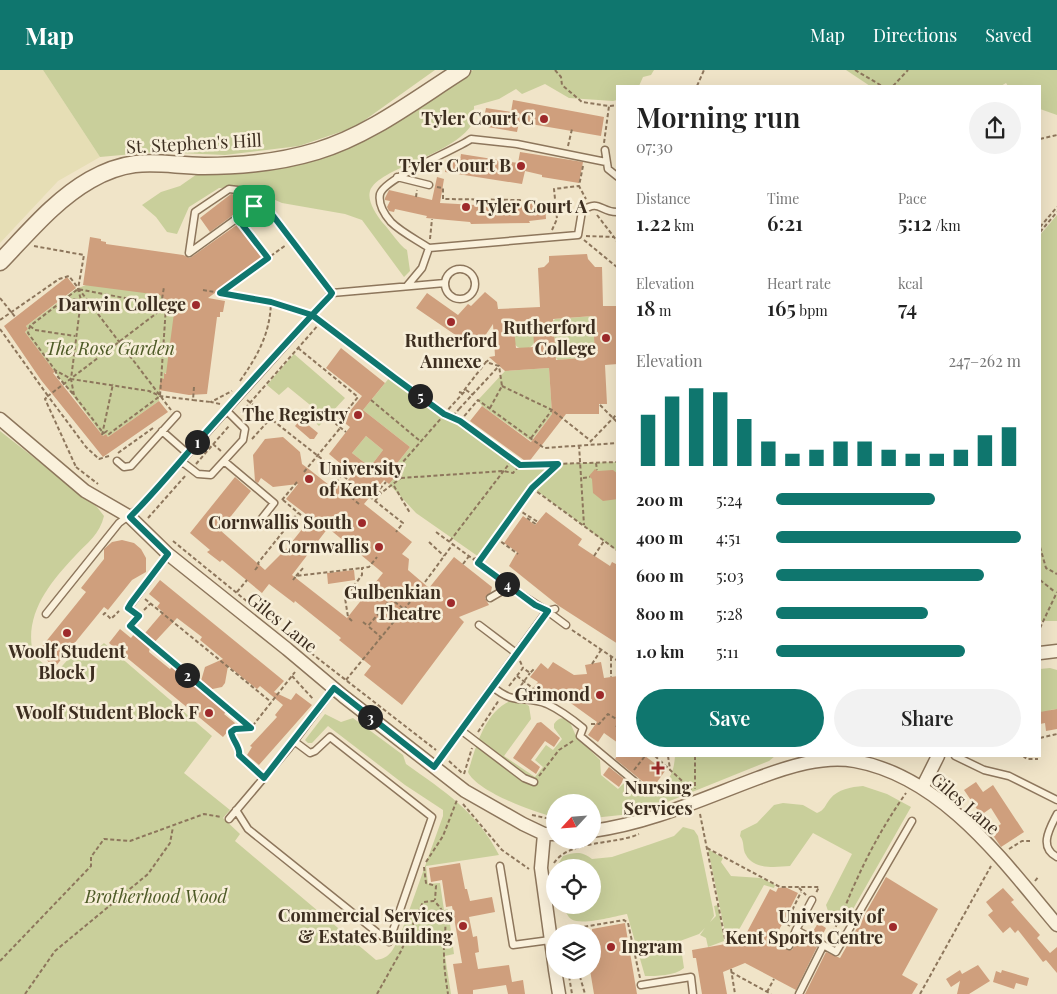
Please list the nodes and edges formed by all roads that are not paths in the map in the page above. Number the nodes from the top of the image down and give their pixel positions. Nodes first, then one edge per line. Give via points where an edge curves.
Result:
1 (462, 70) edge
2 (605, 150) dead end
3 (606, 162) junction
4 (616, 175) edge
5 (398, 178) junction
6 (429, 185) road end
7 (264, 204) junction
8 (616, 212) edge
9 (429, 248) junction
10 (0, 262) edge
11 (445, 283) junction
12 (407, 286) junction
13 (332, 293) junction
14 (228, 408) junction
15 (175, 414) road end
16 (0, 419) edge
17 (162, 431) junction
18 (187, 454) junction
19 (117, 461) dead end
20 (181, 461) junction
21 (224, 461) junction
22 (130, 517) junction
23 (260, 522) dead end
24 (168, 554) junction
25 (490, 598) dead end
26 (555, 609) dead end
27 (548, 611) junction
28 (46, 614) dead end
29 (139, 616) road end
30 (479, 625) dead end
31 (566, 626) road end
32 (1057, 651) edge
33 (516, 653) junction
34 (1041, 653) edge
35 (493, 687) junction
36 (334, 688) junction
37 (462, 731) junction
38 (294, 741) junction
39 (239, 755) road end
40 (938, 757) edge
41 (957, 757) edge
42 (835, 758) edge
43 (434, 767) junction
44 (264, 778) junction
45 (534, 782) dead end
46 (918, 786) junction
47 (646, 791) dead end
48 (1057, 800) edge
49 (236, 810) junction
50 (1057, 814) edge
51 (226, 818) road end
52 (912, 821) dead end
53 (601, 830) edge
54 (546, 833) edge
55 (546, 847) edge
56 (1057, 857) edge
57 (500, 866) dead end
58 (812, 900) dead end
59 (548, 924) edge
60 (1057, 925) edge
61 (796, 930) junction
62 (546, 941) edge
63 (789, 946) dead end
64 (823, 946) junction
65 (556, 979) edge
66 (641, 985) road end
67 (559, 994) edge
68 (693, 994) edge
69 (799, 994) edge

1 - 10 street, St. Stephen's Hill via 352,138 317,151 239,164 202,166 148,162 103,173 68,194
2 - 3 lane
3 - 4 lane
3 - 5 lane via 517,144 471,139
5 - 6 lane
5 - 9 lane via 386,184 380,194 380,205 391,222
7 - 7 lane via 246,191 229,189 195,212 189,253 254,206
7 - 13 lane
8 - 9 lane via 597,204 589,206 582,211 578,236
9 - 12 lane via 422,268
11 - 11 lane via 451,272 463,269 473,276 475,287 469,296 459,299 450,294
11 - 12 lane
12 - 13 lane
13 - 14 lane
14 - 18 lane
14 - 21 lane via 242,424 246,435
15 - 17 lane
16 - 22 street, Giles Lane via 85,491
17 - 18 lane
17 - 19 lane via 130,466 124,467
18 - 20 lane
20 - 21 lane via 198,474 207,476
20 - 22 lane
21 - 23 lane via 274,503
22 - 24 street, Giles Lane
22 - 28 lane via 118,523
24 - 29 lane via 128,608
24 - 36 street, Giles Lane
25 - 27 lane via 509,587
26 - 27 lane
27 - 31 lane
27 - 33 lane
30 - 33 lane
32 - 34 street
33 - 35 lane
35 - 37 lane
35 - 47 lane via 511,699 551,706 583,728 580,736
36 - 38 lane
36 - 43 street, Giles Lane
37 - 43 lane
37 - 45 lane via 524,778
38 - 44 lane
38 - 49 lane via 310,753 330,737 432,817 389,942 248,830
39 - 44 lane
40 - 46 street via 929,778
41 - 48 lane via 984,770 1009,776
42 - 46 street, Giles Lane via 883,769
42 - 53 street, Giles Lane via 760,777 698,803 630,825
43 - 54 street, Giles Lane via 484,804
44 - 49 lane
46 - 60 street, Giles Lane via 1000,854
49 - 51 lane
50 - 56 lane via 1046,840
52 - 64 lane via 836,952
55 - 59 street via 541,868
57 - 62 lane via 513,945
58 - 61 lane
61 - 63 lane
61 - 64 lane
64 - 69 lane
65 - 67 street
66 - 68 lane via 691,977

